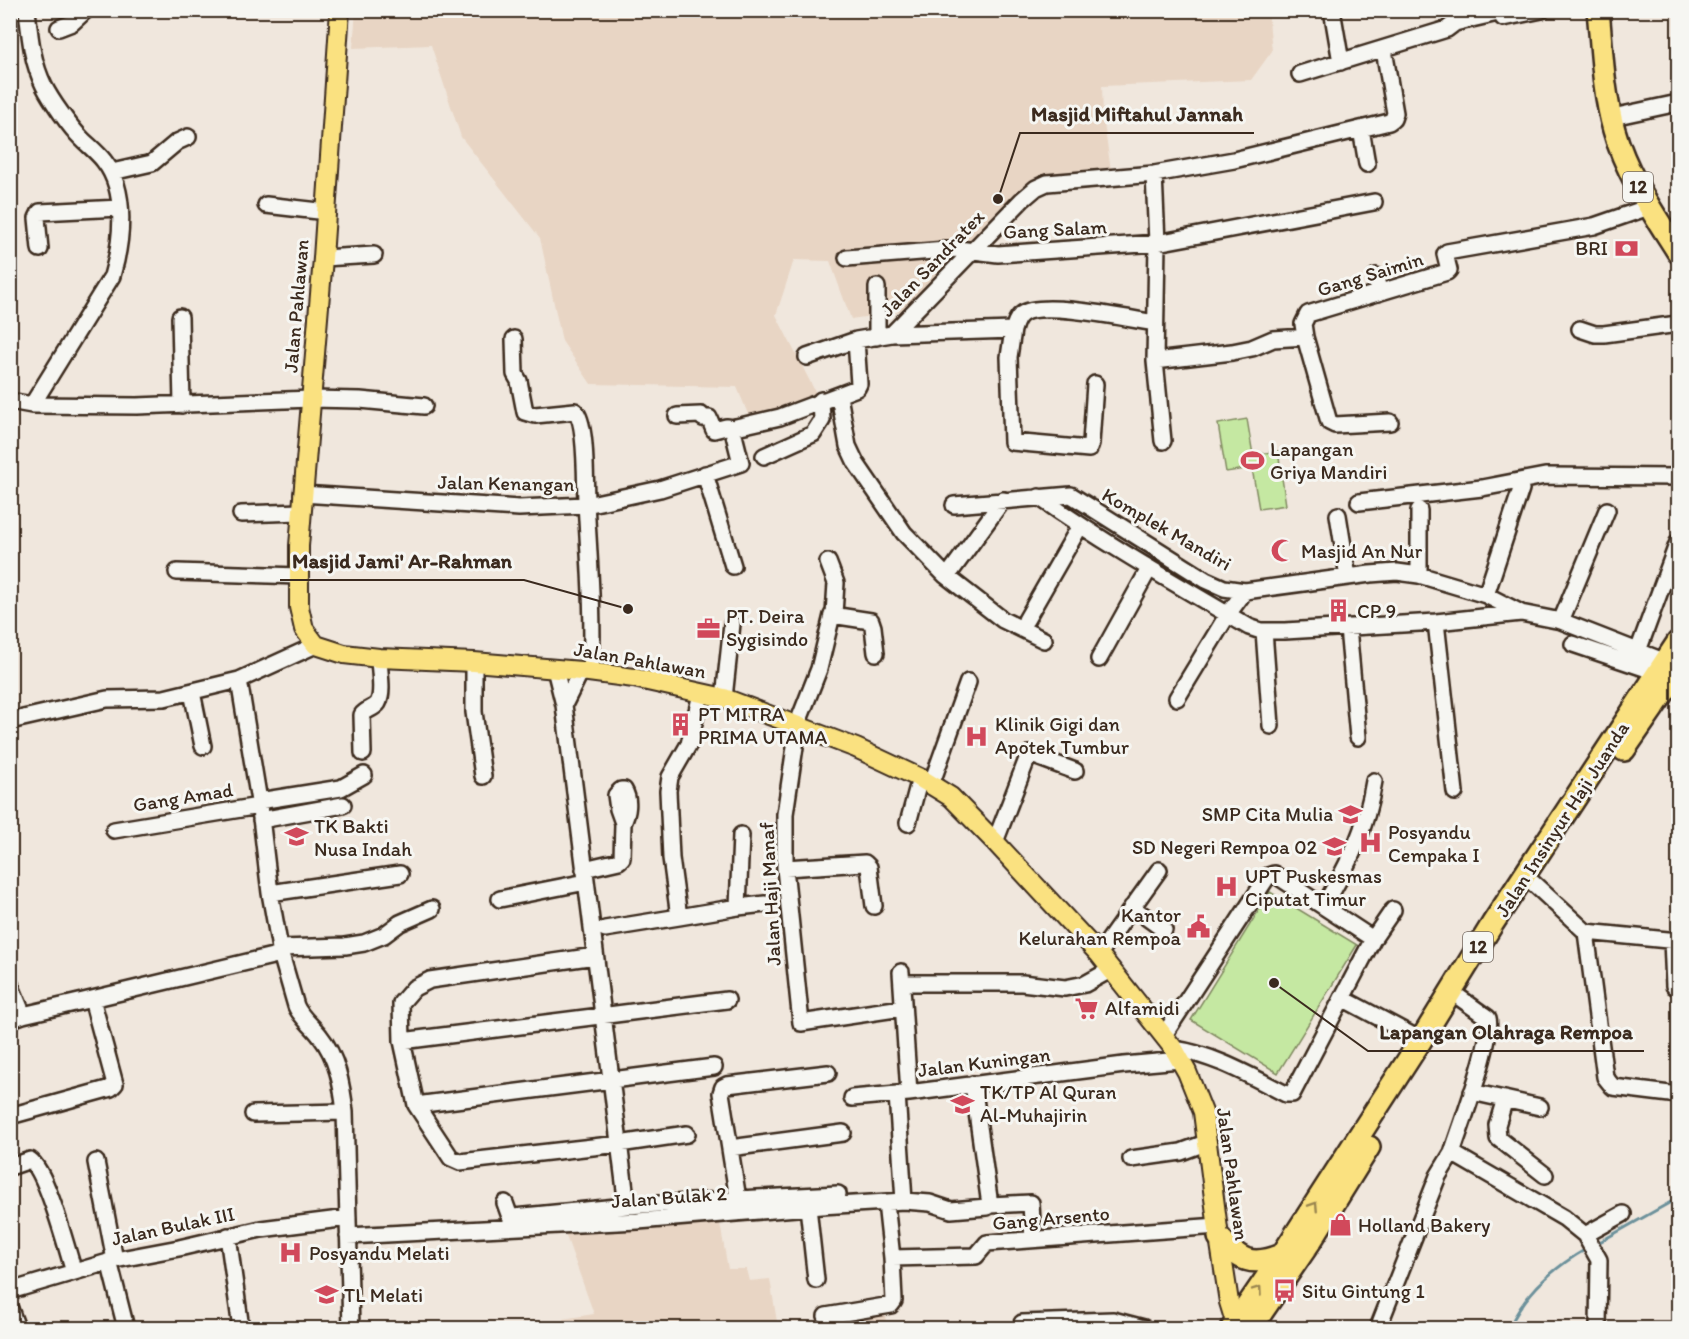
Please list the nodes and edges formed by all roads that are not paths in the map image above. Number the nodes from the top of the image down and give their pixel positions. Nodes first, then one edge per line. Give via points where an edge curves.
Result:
1 (27, 10) edge
2 (86, 10) edge
3 (340, 10) edge
4 (1332, 10) edge
5 (1511, 10) edge
6 (1542, 10) edge
7 (1598, 10) edge
8 (1613, 10) edge
9 (1453, 22) edge
10 (59, 28) dead end
11 (1384, 50) junction
12 (1341, 62) junction
13 (1300, 74) dead end
14 (1678, 103) edge
15 (1622, 115) junction
16 (1361, 129) junction
17 (188, 137) dead end
18 (1367, 164) dead end
19 (112, 172) junction
20 (1154, 174) junction
21 (1374, 202) dead end
22 (266, 205) dead end
23 (1649, 207) junction
24 (120, 208) junction
25 (327, 213) junction
26 (1678, 228) edge
27 (1157, 243) junction
28 (40, 249) dead end
29 (973, 251) junction
30 (1678, 252) edge
31 (374, 255) dead end
32 (323, 258) junction
33 (848, 258) dead end
34 (1376, 276) dead end
35 (877, 287) dead end
36 (1378, 293) junction
37 (180, 317) dead end
38 (1155, 323) junction
39 (1678, 324) edge
40 (1580, 329) dead end
41 (1013, 330) junction
42 (885, 336) junction
43 (1305, 337) junction
44 (514, 339) dead end
45 (856, 340) junction
46 (807, 357) dead end
47 (1155, 361) junction
48 (1095, 384) dead end
49 (839, 396) junction
50 (310, 399) junction
51 (821, 400) junction
52 (10, 401) edge
53 (32, 405) junction
54 (182, 405) junction
55 (424, 406) dead end
56 (677, 416) dead end
57 (1390, 422) dead end
58 (734, 428) junction
59 (1163, 441) dead end
60 (764, 456) dead end
61 (705, 474) junction
62 (1678, 477) edge
63 (1521, 489) dead end
64 (1039, 497) junction
65 (1003, 500) junction
66 (1359, 502) dead end
67 (301, 503) junction
68 (586, 505) junction
69 (954, 505) dead end
70 (1419, 510) dead end
71 (1607, 510) dead end
72 (241, 514) dead end
73 (1338, 515) dead end
74 (1080, 526) junction
75 (1678, 542) edge
76 (828, 562) dead end
77 (733, 566) dead end
78 (1149, 569) junction
79 (952, 570) dead end
80 (177, 572) dead end
81 (1419, 574) junction
82 (298, 576) junction
83 (1348, 577) junction
84 (1245, 591) junction
85 (1486, 595) junction
86 (1521, 613) junction
87 (834, 614) junction
88 (1228, 615) junction
89 (1026, 620) dead end
90 (1561, 621) junction
91 (1436, 622) junction
92 (732, 624) dead end
93 (1348, 628) junction
94 (1264, 631) junction
95 (1044, 640) dead end
96 (1678, 642) edge
97 (1573, 644) dead end
98 (316, 645) junction
99 (1638, 651) junction
100 (876, 653) dead end
101 (379, 658) junction
102 (1099, 659) dead end
103 (474, 662) junction
104 (555, 669) junction
105 (1668, 669) edge
106 (586, 672) junction
107 (240, 680) junction
108 (968, 682) dead end
109 (192, 692) junction
110 (701, 694) junction
111 (1177, 698) dead end
112 (724, 699) junction
113 (564, 705) junction
114 (10, 722) edge
115 (1271, 726) dead end
116 (797, 728) junction
117 (1358, 737) dead end
118 (203, 746) dead end
119 (363, 753) dead end
120 (1076, 771) dead end
121 (364, 775) dead end
122 (483, 776) dead end
123 (926, 781) junction
124 (1374, 781) dead end
125 (1455, 792) dead end
126 (343, 805) dead end
127 (260, 809) junction
128 (623, 823) dead end
129 (908, 823) dead end
130 (114, 830) dead end
131 (741, 835) dead end
132 (995, 842) junction
133 (785, 868) junction
134 (1159, 870) dead end
135 (400, 874) dead end
136 (585, 876) junction
137 (1533, 883) junction
138 (270, 893) junction
139 (500, 899) dead end
140 (765, 904) dead end
141 (874, 906) dead end
142 (1324, 906) junction
143 (738, 908) junction
144 (1132, 908) junction
145 (432, 909) dead end
146 (1394, 910) dead end
147 (679, 917) junction
148 (605, 929) dead end
149 (1164, 930) dead end
150 (1586, 932) junction
151 (1373, 939) junction
152 (1675, 940) edge
153 (280, 951) junction
154 (1099, 954) junction
155 (595, 956) junction
156 (1112, 969) junction
157 (10, 984) edge
158 (1674, 986) dead end
159 (1342, 998) junction
160 (1460, 998) junction
161 (92, 999) junction
162 (728, 1000) dead end
163 (902, 1008) junction
164 (603, 1016) junction
165 (17, 1017) edge
166 (1421, 1040) junction
167 (402, 1041) junction
168 (1173, 1048) junction
169 (714, 1067) dead end
170 (828, 1073) dead end
171 (611, 1080) junction
172 (973, 1084) junction
173 (1472, 1092) junction
174 (903, 1093) junction
175 (1678, 1095) edge
176 (852, 1098) dead end
177 (1505, 1099) junction
178 (416, 1105) junction
179 (1540, 1107) dead end
180 (345, 1112) junction
181 (253, 1114) dead end
182 (10, 1116) edge
183 (843, 1133) dead end
184 (687, 1134) dead end
185 (1208, 1142) junction
186 (619, 1144) junction
187 (730, 1148) junction
188 (1452, 1153) junction
189 (1131, 1159) dead end
190 (96, 1162) dead end
191 (10, 1167) edge
192 (1545, 1174) dead end
193 (838, 1194) dead end
194 (738, 1199) junction
195 (904, 1201) junction
196 (505, 1203) dead end
197 (886, 1203) junction
198 (990, 1205) junction
199 (627, 1206) junction
200 (808, 1207) junction
201 (1623, 1214) dead end
202 (348, 1218) junction
203 (1218, 1232) junction
204 (228, 1236) junction
205 (348, 1236) junction
206 (1587, 1237) junction
207 (1033, 1240) junction
208 (1282, 1255) junction
209 (892, 1258) junction
210 (112, 1260) junction
211 (74, 1272) junction
212 (816, 1280) dead end
213 (10, 1291) edge
214 (10, 1309) edge
215 (826, 1316) dead end
216 (1022, 1323) dead end
217 (1239, 1328) edge
218 (17, 1329) edge
219 (126, 1329) edge
220 (240, 1329) edge
221 (351, 1329) edge
222 (1144, 1329) edge
223 (1378, 1329) edge
224 (1599, 1329) edge

1 - 19 street via 35,63 45,87 79,136
2 - 10 street via 72,23
3 - 25 main road, Jalan Pahlawan
4 - 12 street
5 - 9 street
6 - 9 street
7 - 23 highway, 12 via 1614,130
8 - 15 highway, 12
9 - 11 street
11 - 12 street
11 - 16 street, Jalan Sandratex via 1394,116 1389,122
12 - 13 street
14 - 15 street
15 - 26 highway, 12 via 1639,161
16 - 18 street
16 - 20 street, Jalan Sandratex via 1234,160
17 - 19 street via 152,163
19 - 24 street
20 - 27 street
20 - 29 street, Jalan Sandratex via 1041,185
21 - 27 street, Gang Salam
22 - 25 street
23 - 30 highway, 12
23 - 36 street, Gang Saimin via 1594,226 1447,252 1448,271
24 - 28 street via 40,212
24 - 53 street via 121,238 112,276
25 - 32 main road, Jalan Pahlawan
27 - 29 street, Gang Salam via 998,254
27 - 38 street
29 - 33 street, Gang Salam
29 - 42 street, Jalan Sandratex
31 - 32 street
32 - 50 main road, Jalan Pahlawan
34 - 36 street
35 - 42 street
36 - 43 street, Gang Saimin via 1308,314 1303,324
37 - 54 street
38 - 41 street via 1041,309 1020,315
38 - 47 street
39 - 40 street via 1604,334
41 - 42 street, Jalan Sandratex
41 - 48 street via 1009,357 1012,442 1089,449
42 - 45 street
43 - 47 street via 1278,338 1245,350
43 - 57 street via 1329,422
44 - 68 street via 515,374 525,412 578,413 584,439
45 - 46 street
45 - 49 street via 859,384
47 - 59 street
49 - 51 street
49 - 95 street via 848,446 856,464 904,533 945,576 1003,620
50 - 54 street
50 - 55 street
50 - 67 main road, Jalan Pahlawan
51 - 58 street via 780,417
51 - 60 street via 822,420 813,434
52 - 53 street
53 - 54 street
56 - 58 street via 709,418 714,430
58 - 61 street, Jalan Kenangan via 741,463
61 - 68 street, Jalan Kenangan via 660,489
61 - 77 street
62 - 66 street via 1545,477
63 - 85 street
64 - 65 street
64 - 74 street, Komplek Mandiri
64 - 84 street, Komplek Mandiri via 1071,495 1206,580
65 - 69 street
65 - 79 street
67 - 68 street, Jalan Kenangan via 519,508
67 - 72 street, Jalan Kenangan
67 - 82 main road, Jalan Pahlawan
68 - 106 street via 592,644
70 - 81 street
71 - 90 street
73 - 83 street
74 - 78 street, Komplek Mandiri
74 - 89 street, Komplek Mandiri
75 - 99 street
76 - 87 street, Jalan Haji Manaf via 836,583
78 - 88 street, Komplek Mandiri
78 - 102 street
80 - 82 street
81 - 83 street, Komplek Mandiri
81 - 85 street, Komplek Mandiri
82 - 98 main road, Jalan Pahlawan via 301,619
83 - 84 street, Komplek Mandiri
84 - 88 street, Komplek Mandiri
85 - 86 street, Komplek Mandiri
86 - 90 street, Komplek Mandiri
86 - 91 street, Komplek Mandiri
87 - 100 street via 871,621
87 - 116 street, Jalan Haji Manaf
88 - 94 street, Komplek Mandiri
88 - 111 street, Komplek Mandiri
90 - 99 street, Komplek Mandiri
91 - 93 street, Komplek Mandiri
91 - 125 street
92 - 112 street
93 - 94 street, Komplek Mandiri
93 - 117 street
94 - 115 street
96 - 105 highway, Jalan Insinyur Haji Juanda / 12
97 - 105 street
98 - 101 main road, Jalan Pahlawan via 332,652
98 - 107 street
99 - 105 street, Komplek Mandiri
101 - 103 main road, Jalan Pahlawan
101 - 119 street via 380,699 362,714
103 - 104 main road, Jalan Pahlawan
103 - 122 street via 474,712
104 - 106 main road, Jalan Pahlawan
104 - 113 street
105 - 137 highway, Jalan Insinyur Haji Juanda / 12
105 - 166 highway, Jalan Insinyur Haji Juanda / 12 via 1493,923
106 - 110 main road, Jalan Pahlawan via 634,678
106 - 113 street
107 - 109 street
107 - 127 street
108 - 123 street
109 - 114 street via 164,698 107,699
109 - 118 street
110 - 112 main road, Jalan Pahlawan
110 - 147 street via 689,744 670,777 668,790
112 - 116 main road, Jalan Pahlawan
113 - 136 street
116 - 123 main road, Jalan Pahlawan via 856,748
116 - 133 street, Jalan Haji Manaf via 785,814
120 - 132 street via 1029,754
121 - 127 street via 341,788
123 - 129 street
123 - 132 main road, Jalan Pahlawan via 962,807
124 - 142 street via 1355,851
126 - 127 street
127 - 130 street, Gang Amad
127 - 138 street
128 - 136 street via 622,858
131 - 143 street
132 - 154 main road, Jalan Pahlawan
133 - 141 street via 866,863
133 - 163 street, Jalan Haji Manaf via 801,1023
134 - 144 street
135 - 138 street
136 - 139 street
136 - 155 street
137 - 150 street
137 - 160 highway, Jalan Insinyur Haji Juanda / 12
138 - 153 street
140 - 143 street
142 - 151 street
142 - 168 street via 1274,874 1268,876
143 - 147 street
144 - 149 street
144 - 154 street
145 - 153 street via 364,943
146 - 151 street
147 - 148 street
150 - 152 street
150 - 175 street via 1608,1083 1613,1087
151 - 159 street
152 - 158 street
153 - 161 street
153 - 180 street via 299,1013 321,1037 333,1058
154 - 156 main road, Jalan Pahlawan
155 - 164 street
155 - 167 street via 430,980 414,988 402,1003
156 - 163 street, Jalan Kuningan via 1085,984 1065,988 1022,982 901,978
156 - 168 main road, Jalan Pahlawan
157 - 165 street
159 - 166 street
159 - 168 street, Jalan Kuningan via 1291,1095 1227,1064
160 - 173 street via 1490,1023
160 - 217 highway, Jalan Insinyur Haji Juanda / 12 via 1312,1239
161 - 165 street
161 - 182 street via 114,1086
162 - 164 street
163 - 174 street, Jalan Kuningan
164 - 167 street
164 - 171 street
208 -> 166 highway, Jalan Insinyur Haji Juanda / 12
167 - 178 street
168 - 172 street, Jalan Kuningan
168 - 185 main road, Jalan Pahlawan via 1196,1091
169 - 171 street
170 - 187 street via 723,1087
171 - 178 street
171 - 186 street
172 - 174 street, Jalan Kuningan
172 - 198 street
173 - 177 street
173 - 188 street
174 - 176 street
174 - 195 street
177 - 179 street
177 - 192 street via 1497,1125 1498,1138
178 - 186 street via 456,1161
180 - 181 street
180 - 202 street
183 - 187 street
184 - 186 street
185 - 189 street via 1181,1152
185 - 203 main road, Jalan Pahlawan
186 - 199 street
187 - 194 street
188 - 206 street via 1564,1218
188 - 223 street via 1438,1176
190 - 210 street
191 - 211 street via 30,1160 36,1166 48,1190
193 - 194 street
194 - 199 street
195 - 197 street, Jalan Bulak 2
195 - 198 street, Jalan Bulak 2 via 951,1210
196 - 199 street via 510,1217
197 - 200 street, Jalan Bulak 2
197 - 209 street
198 - 207 street, Jalan Bulak 2 via 1031,1203
200 - 205 street, Jalan Bulak 2 via 638,1221
200 - 212 street
201 - 206 street
202 - 204 street, Jalan Bulak III
202 - 205 street
203 - 207 street, Gang Arsento
203 - 208 highway via 1233,1254 1246,1260 1266,1262
203 - 217 main road, Jalan Pahlawan
204 - 210 street, Jalan Bulak III
204 - 220 street
205 - 221 street
206 - 224 street via 1599,1260
207 - 209 street, Gang Arsento via 987,1243 975,1256
217 -> 208 highway, Jalan Insinyur Haji Juanda / 12
209 - 215 street via 895,1296 891,1305
210 - 211 street, Jalan Bulak III
210 - 219 street
211 - 213 street, Jalan Bulak III
214 - 218 street
216 - 222 street via 1113,1320

